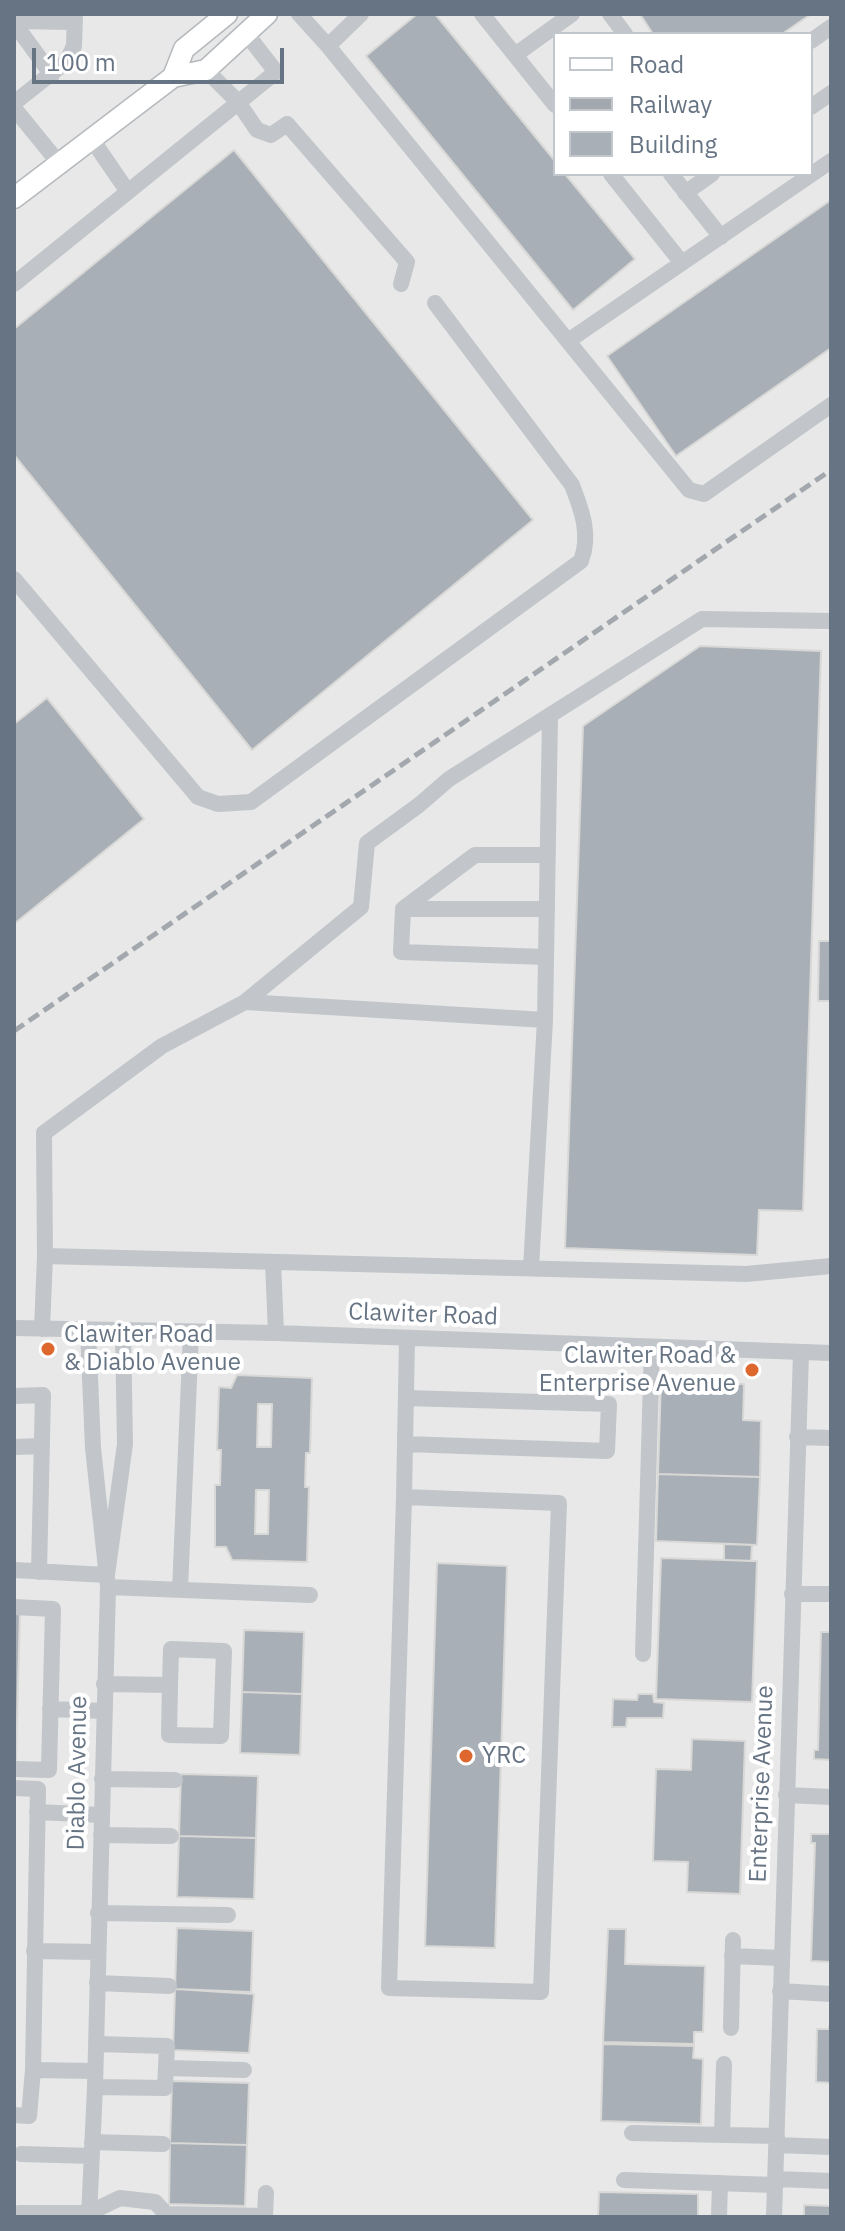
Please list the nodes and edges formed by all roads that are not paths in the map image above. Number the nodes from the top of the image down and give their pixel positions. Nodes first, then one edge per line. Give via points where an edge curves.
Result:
1 (227, 14) edge
2 (267, 14) edge
3 (299, 14) edge
4 (361, 14) edge
5 (482, 14) edge
6 (572, 14) edge
7 (610, 14) edge
8 (74, 18) edge
9 (14, 22) edge
10 (553, 25) edge
11 (831, 27) edge
12 (245, 32) junction
13 (624, 32) edge
14 (813, 40) edge
15 (328, 46) junction
16 (515, 55) junction
17 (206, 70) junction
18 (52, 75) junction
19 (173, 77) junction
20 (831, 93) edge
21 (238, 102) junction
22 (553, 102) edge
23 (14, 106) edge
24 (813, 106) edge
25 (91, 138) junction
26 (831, 161) edge
27 (58, 162) junction
28 (813, 173) edge
29 (613, 176) edge
30 (672, 176) edge
31 (709, 176) edge
32 (809, 176) edge
33 (128, 192) junction
34 (685, 193) junction
35 (14, 198) edge
36 (721, 237) junction
37 (682, 263) junction
38 (14, 284) edge
39 (401, 284) dead end
40 (435, 303) dead end
41 (568, 341) junction
42 (831, 405) edge
43 (14, 579) edge
44 (831, 621) edge
45 (550, 715) junction
46 (548, 855) junction
47 (403, 909) junction
48 (547, 909) junction
49 (546, 957) junction
50 (245, 1002) junction
51 (545, 1020) junction
52 (45, 1256) junction
53 (273, 1262) junction
54 (831, 1266) edge
55 (531, 1268) junction
56 (14, 1328) edge
57 (42, 1329) junction
58 (88, 1330) junction
59 (123, 1331) junction
60 (191, 1333) junction
61 (276, 1333) junction
62 (407, 1339) junction
63 (652, 1347) junction
64 (801, 1353) junction
65 (831, 1353) edge
66 (14, 1396) edge
67 (406, 1398) junction
68 (797, 1437) junction
69 (831, 1438) edge
70 (405, 1444) junction
71 (41, 1446) junction
72 (14, 1447) edge
73 (404, 1497) junction
74 (14, 1570) edge
75 (39, 1572) junction
76 (108, 1581) junction
77 (180, 1590) junction
78 (792, 1594) junction
79 (831, 1594) edge
80 (310, 1595) dead end
81 (14, 1607) edge
82 (643, 1654) dead end
83 (104, 1684) junction
84 (170, 1685) junction
85 (50, 1709) junction
86 (104, 1711) junction
87 (14, 1769) edge
88 (102, 1779) junction
89 (175, 1780) dead end
90 (14, 1788) edge
91 (786, 1795) junction
92 (831, 1797) edge
93 (37, 1812) junction
94 (101, 1815) junction
95 (101, 1835) junction
96 (171, 1836) dead end
97 (98, 1913) junction
98 (228, 1915) dead end
99 (34, 1951) junction
100 (98, 1952) junction
101 (781, 1958) junction
102 (97, 1983) junction
103 (169, 1986) dead end
104 (780, 1991) junction
105 (831, 1994) edge
106 (731, 2028) dead end
107 (96, 2044) junction
108 (724, 2064) dead end
109 (167, 2068) junction
110 (33, 2070) junction
111 (244, 2070) dead end
112 (95, 2079) junction
113 (14, 2115) edge
114 (632, 2133) dead end
115 (722, 2135) junction
116 (777, 2141) junction
117 (163, 2144) dead end
118 (831, 2147) edge
119 (92, 2149) junction
120 (21, 2154) dead end
121 (624, 2180) dead end
122 (831, 2181) edge
123 (776, 2182) junction
124 (720, 2183) junction
125 (266, 2193) dead end
126 (19, 2213) dead end
127 (89, 2215) edge
128 (165, 2216) edge
129 (719, 2217) edge
130 (774, 2217) edge

1 - 19 main road via 184,49
2 - 12 main road
3 - 15 street
4 - 15 street
5 - 16 street
6 - 10 street
7 - 13 street
8 - 9 street
8 - 18 street via 71,55
9 - 18 street
10 - 16 street
11 - 14 street
12 - 17 main road
12 - 21 street via 276,72
15 - 41 street
16 - 22 street
17 - 19 main road
17 - 21 street
18 - 23 street
19 - 25 main road
20 - 24 street
21 - 33 street
21 - 39 street via 265,134 287,124 407,262
23 - 27 street
25 - 27 main road
25 - 33 street
26 - 28 street
27 - 35 main road
29 - 37 street
30 - 34 street
31 - 34 street
32 - 36 street
33 - 38 street
34 - 36 street
36 - 37 street
37 - 41 street
40 - 43 street via 572,485 585,529 581,561 251,802 218,804 198,797
41 - 42 street via 689,490 699,494
44 - 45 street via 702,619
45 - 46 street
45 - 50 street via 449,779 367,843 361,907
46 - 47 street via 475,855
46 - 48 street
47 - 48 street
47 - 49 street via 401,952
48 - 49 street
49 - 51 street
50 - 51 street
50 - 52 street via 162,1046 44,1133
51 - 55 street
52 - 53 street
52 - 57 street
53 - 55 street
53 - 61 street
54 - 55 street via 746,1274
56 - 57 street, Clawiter Road
57 - 58 street, Clawiter Road
58 - 59 street, Clawiter Road
58 - 76 street, Diablo Avenue via 93,1448
59 - 60 street, Clawiter Road
59 - 76 street via 125,1444
60 - 61 street, Clawiter Road
60 - 77 street
61 - 62 street, Clawiter Road
62 - 63 street, Clawiter Road
62 - 67 street
63 - 64 street, Clawiter Road
63 - 82 street
64 - 65 street, Clawiter Road
64 - 68 street, Enterprise Avenue
66 - 71 street via 43,1395
67 - 70 street
67 - 70 street via 609,1404 607,1451
68 - 69 street
68 - 78 street, Enterprise Avenue
70 - 73 street
71 - 72 street
71 - 75 street
73 - 73 street via 389,1988 541,1992 559,1503
74 - 75 street
75 - 76 street
76 - 77 street
76 - 83 street, Diablo Avenue
77 - 80 street
78 - 79 street
78 - 91 street, Enterprise Avenue
81 - 85 street via 53,1609
83 - 84 street
83 - 86 street, Diablo Avenue
84 - 84 street via 171,1649 224,1651 221,1736 169,1735
85 - 86 street
85 - 87 street via 49,1770
86 - 88 street, Diablo Avenue
88 - 89 street
88 - 94 street, Diablo Avenue
90 - 93 street via 38,1789
91 - 92 street
91 - 101 street, Enterprise Avenue
93 - 94 street
93 - 99 street
94 - 95 street, Diablo Avenue
95 - 96 street
95 - 97 street, Diablo Avenue
97 - 98 street
97 - 100 street, Diablo Avenue
99 - 100 street
99 - 110 street
100 - 102 street, Diablo Avenue
101 - 104 street, Enterprise Avenue
101 - 106 street via 733,1948
102 - 103 street
102 - 107 street, Diablo Avenue
104 - 105 street
104 - 116 street, Enterprise Avenue
107 - 109 street via 167,2046
107 - 112 street, Diablo Avenue
108 - 115 street
109 - 111 street
109 - 112 street via 165,2088
110 - 112 street
110 - 113 street via 29,2116
112 - 119 street, Diablo Avenue
114 - 115 street
115 - 116 street
116 - 118 street
116 - 123 street, Enterprise Avenue
117 - 119 street
119 - 120 street
119 - 127 street, Diablo Avenue
121 - 124 street
122 - 123 street
123 - 124 street
123 - 130 street, Enterprise Avenue
124 - 129 street
125 - 128 street via 265,2216
126 - 127 street
127 - 128 street via 120,2198 155,2202

